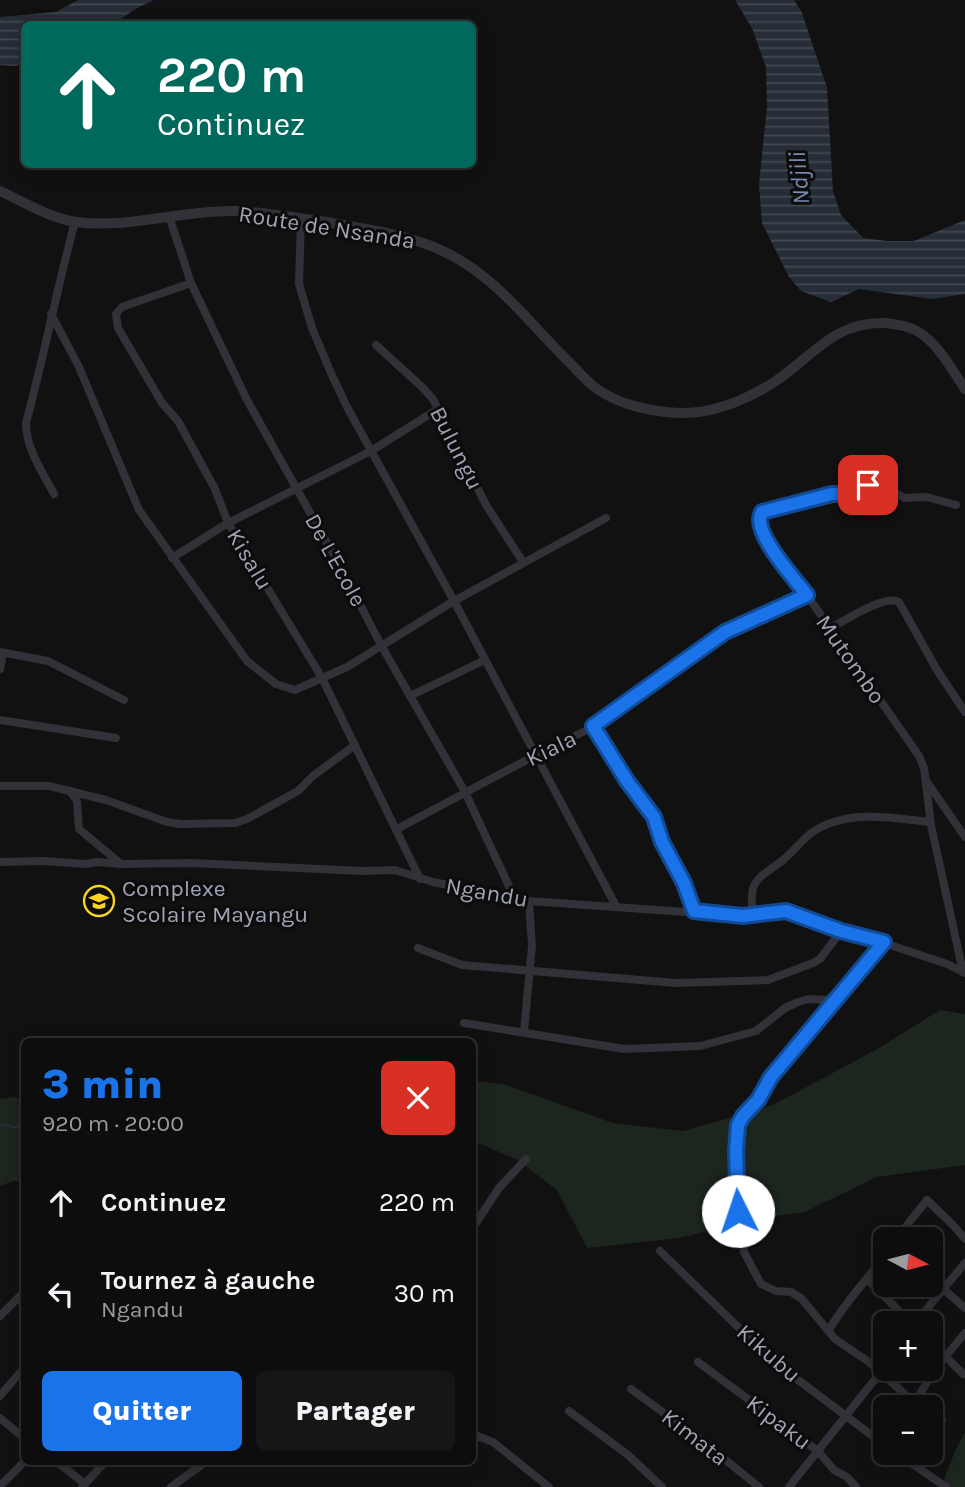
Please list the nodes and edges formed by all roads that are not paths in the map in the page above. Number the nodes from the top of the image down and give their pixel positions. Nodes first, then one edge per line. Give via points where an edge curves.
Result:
1 (0, 191) edge
2 (169, 216) junction
3 (301, 218) junction
4 (75, 222) junction
5 (191, 283) junction
6 (51, 314) junction
7 (376, 345) dead end
8 (965, 389) edge
9 (438, 409) junction
10 (371, 451) junction
11 (296, 490) junction
12 (54, 494) dead end
13 (957, 505) dead end
14 (606, 518) dead end
15 (228, 523) junction
16 (172, 558) junction
17 (523, 562) junction
18 (807, 595) junction
19 (454, 601) junction
20 (829, 629) junction
21 (381, 645) junction
22 (2, 653) edge
23 (485, 660) junction
24 (0, 669) edge
25 (322, 678) junction
26 (410, 696) junction
27 (124, 701) dead end
28 (965, 712) edge
29 (0, 720) edge
30 (593, 726) junction
31 (117, 738) dead end
32 (355, 745) junction
33 (536, 755) junction
34 (926, 781) junction
35 (0, 786) edge
36 (70, 792) junction
37 (465, 792) junction
38 (930, 822) junction
39 (397, 830) junction
40 (965, 837) edge
41 (0, 862) edge
42 (121, 864) junction
43 (420, 879) junction
44 (515, 899) junction
45 (529, 901) junction
46 (616, 906) junction
47 (694, 911) junction
48 (753, 915) junction
49 (841, 931) junction
50 (884, 942) junction
51 (418, 948) dead end
52 (530, 972) junction
53 (964, 972) edge
54 (857, 973) junction
55 (464, 1023) dead end
56 (524, 1032) junction
57 (526, 1159) dead end
58 (476, 1223) edge
59 (906, 1227) edge
60 (965, 1239) edge
61 (660, 1251) dead end
62 (965, 1263) edge
63 (873, 1271) edge
64 (867, 1279) junction
65 (943, 1289) joint
66 (21, 1295) edge
67 (936, 1297) edge
68 (965, 1308) edge
69 (900, 1311) edge
70 (924, 1311) edge
71 (0, 1316) edge
72 (829, 1330) junction
73 (965, 1333) edge
74 (943, 1354) edge
75 (946, 1357) junction
76 (698, 1362) dead end
77 (873, 1366) edge
78 (21, 1372) edge
79 (963, 1374) dead end
80 (873, 1381) edge
81 (889, 1381) edge
82 (631, 1389) dead end
83 (905, 1395) edge
84 (922, 1395) edge
85 (0, 1396) edge
86 (569, 1411) dead end
87 (845, 1416) junction
88 (0, 1418) edge
89 (476, 1435) edge
90 (21, 1436) edge
91 (873, 1436) edge
92 (818, 1451) junction
93 (21, 1465) edge
94 (60, 1465) edge
95 (102, 1465) edge
96 (201, 1465) edge
97 (914, 1465) edge
98 (83, 1485) edge
99 (0, 1486) edge
100 (170, 1487) edge
101 (549, 1487) edge
102 (663, 1487) edge
103 (759, 1487) edge
104 (789, 1487) edge
105 (856, 1487) edge
106 (946, 1487) edge

1 - 4 street, Route de Nsanda
2 - 3 street, Route de Nsanda via 232,211
2 - 4 street, Route de Nsanda
2 - 5 street, De L'Ecole
3 - 8 street, Route de Nsanda via 390,233 469,264 494,282 596,388 619,401 679,413 737,402 769,385 844,328 868,322 916,331 938,350
3 - 10 street via 299,284 312,328
4 - 6 street
5 - 11 street, De L'Ecole
5 - 15 street, Kisalu via 122,307 116,323 178,421
6 - 12 street via 26,436
6 - 16 street via 139,510
7 - 9 street, Bulungu via 422,387
9 - 10 street
9 - 17 street, Bulungu via 486,505
10 - 11 street
10 - 19 street
11 - 15 street
11 - 21 street, De L'Ecole
13 - 18 street, Mutombo via 927,497 889,495 868,485 847,494 762,512 759,524 770,547
14 - 17 street
15 - 16 street
15 - 25 street, Kisalu
16 - 25 street via 257,669 286,689 295,690
17 - 19 street
18 - 20 street, Mutombo
18 - 30 street, Kiala via 725,632
19 - 21 street
19 - 23 street
20 - 28 street via 895,599
20 - 34 street, Mutombo via 919,756
21 - 25 street
21 - 26 street, De L'Ecole
22 - 24 street
22 - 27 street via 48,661
23 - 26 street
23 - 33 street
25 - 32 street, Kisalu
26 - 37 street, De L'Ecole
29 - 31 street
30 - 33 street, Kiala
30 - 47 street via 654,817
32 - 36 street via 298,791 235,823 167,822
32 - 39 street, Kisalu
33 - 37 street, Kiala
33 - 46 street
34 - 38 street, Mutombo
34 - 40 street
35 - 36 street via 48,786
36 - 42 street via 77,801 79,829
37 - 39 street, Kiala
37 - 44 street, De L'Ecole
38 - 48 street via 863,817 830,823 756,879 750,895
38 - 53 street, Mutombo
39 - 43 street, Kisalu
41 - 42 street, Ngandu
42 - 43 street, Ngandu via 395,870
43 - 44 street, Ngandu
44 - 45 street, Ngandu
45 - 46 street, Ngandu
45 - 52 street
46 - 47 street, Ngandu
47 - 48 street, Ngandu
48 - 49 street, Ngandu via 786,911
49 - 50 street, Ngandu
49 - 52 street via 820,959 768,980 665,983
50 - 53 street, Ngandu
50 - 54 street
51 - 52 street via 462,965
52 - 56 street
54 - 56 street via 828,1000 797,1002 756,1031 700,1046 631,1050
54 - 72 street via 771,1077 738,1125 736,1175 744,1252 761,1284 801,1298
55 - 56 street
57 - 58 street
59 - 60 street via 927,1200
61 - 87 street, Kikubu via 773,1361
62 - 65 street
63 - 64 street
64 - 69 street
64 - 72 street
65 - 68 street
66 - 71 street
67 - 70 street
72 - 77 street
73 - 75 street
74 - 75 street
75 - 79 street
75 - 84 street
76 - 92 street, Kipaku
78 - 85 street
80 - 87 street
81 - 83 street
82 - 103 street, Kimata
86 - 102 street
87 - 91 street, Kikubu
87 - 92 street
88 - 90 street
89 - 101 street via 504,1450
92 - 104 street
92 - 105 street, Kipaku
93 - 99 street
94 - 98 street
95 - 98 street
96 - 100 street
97 - 106 street

